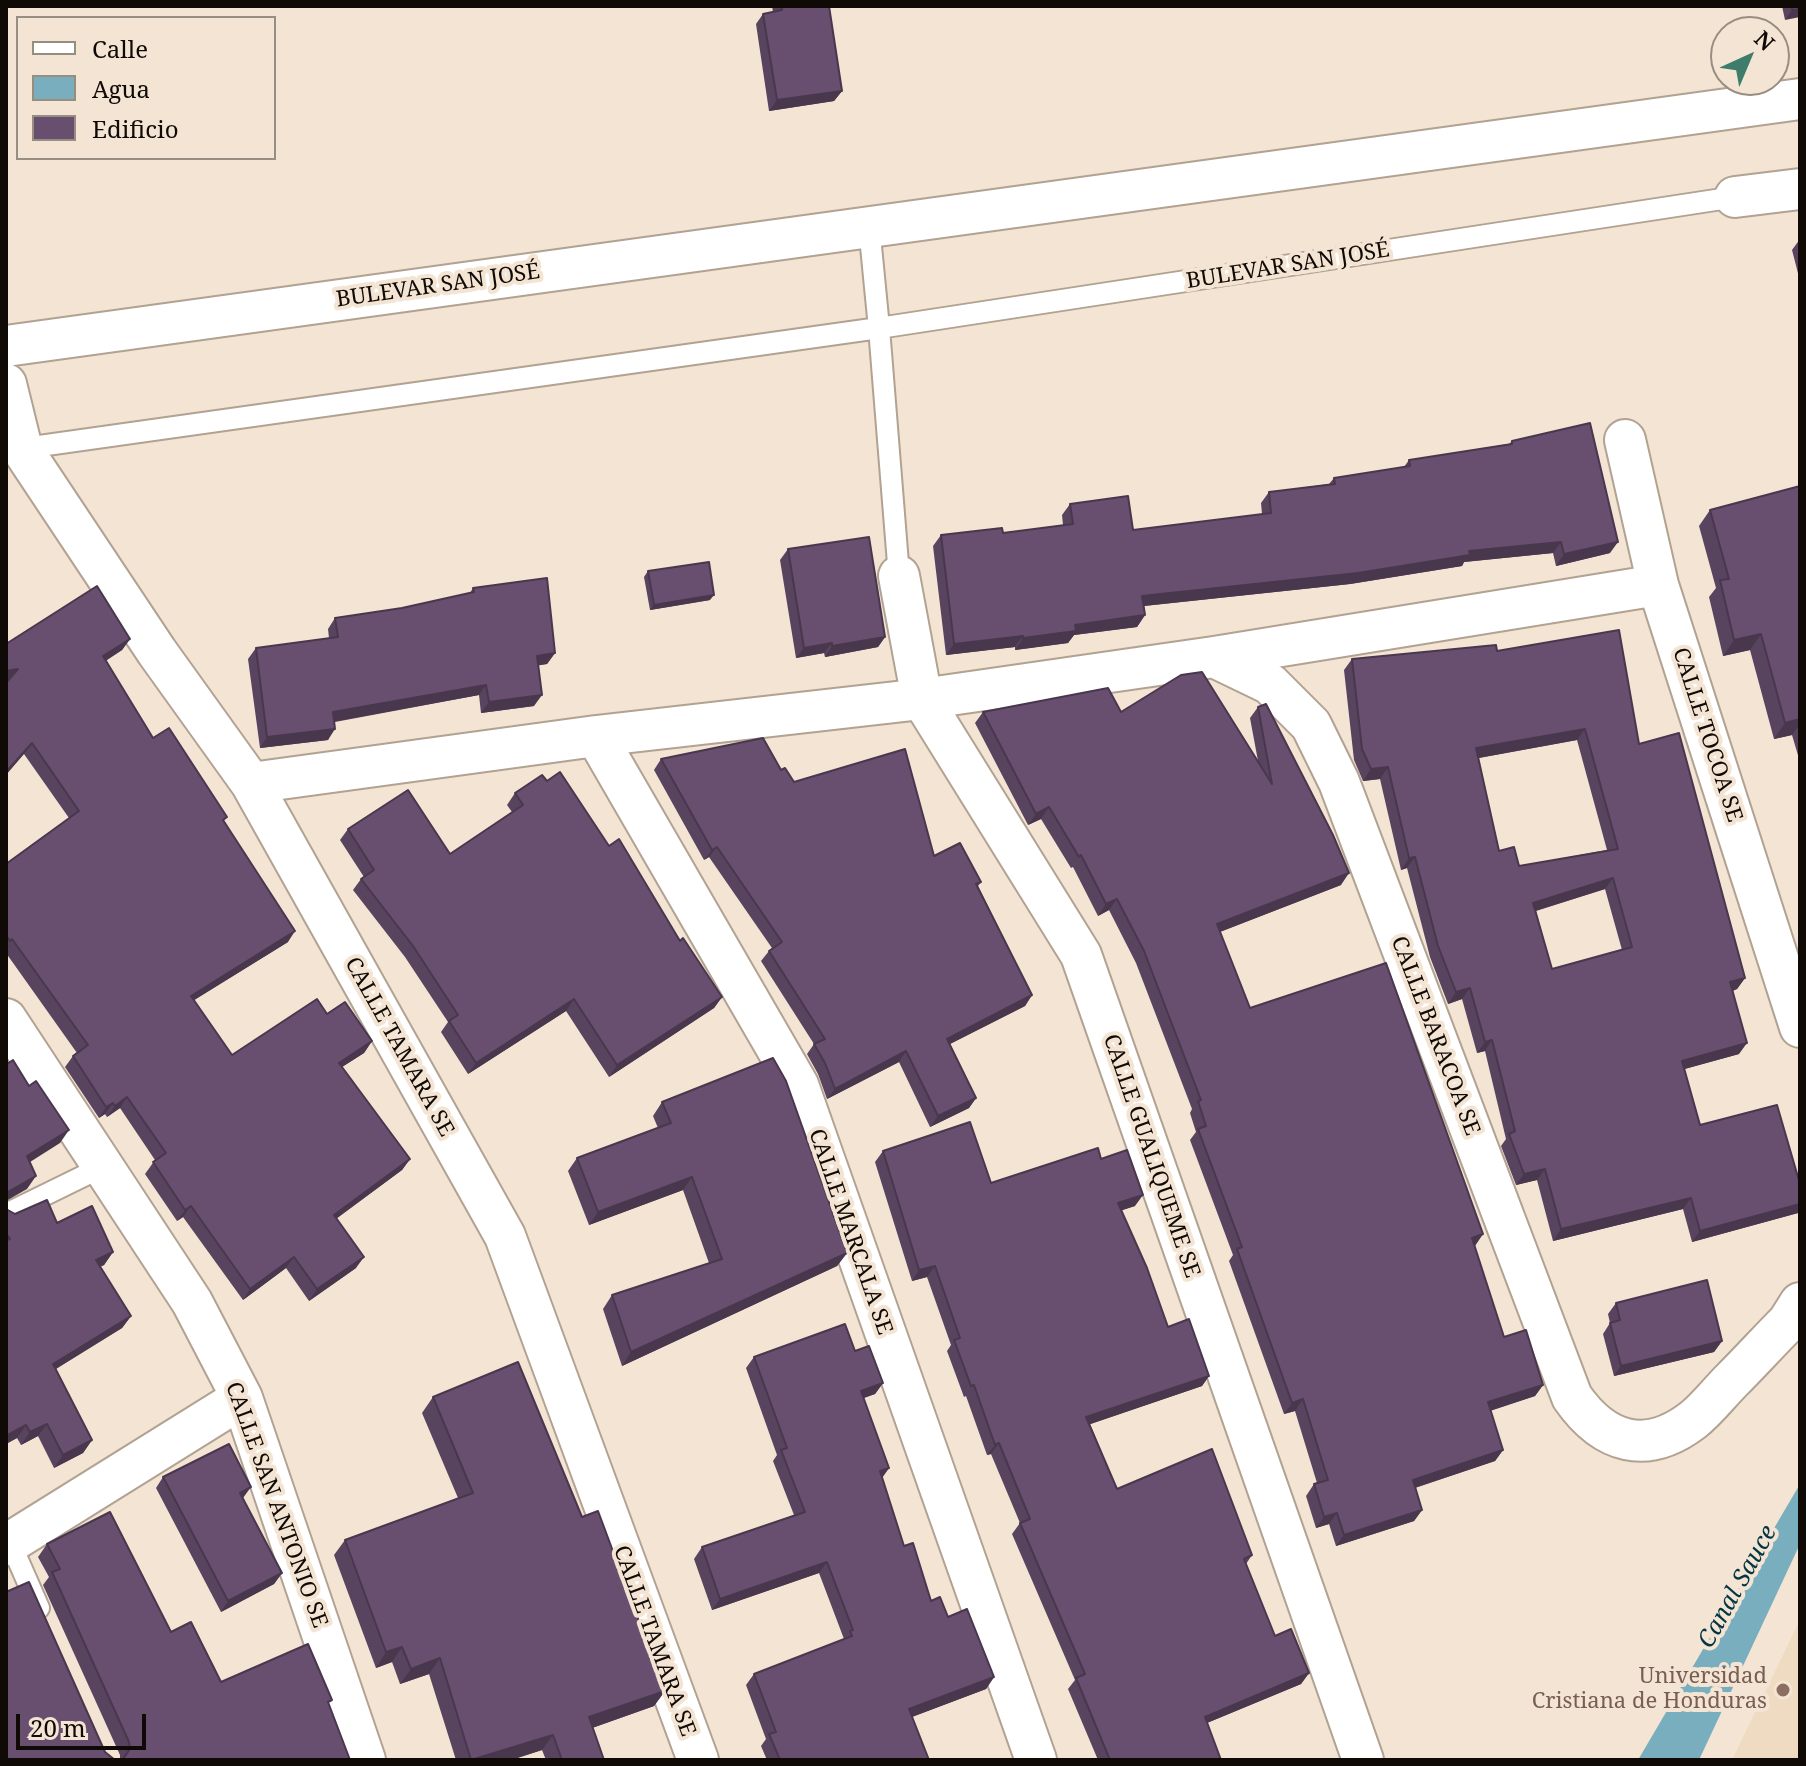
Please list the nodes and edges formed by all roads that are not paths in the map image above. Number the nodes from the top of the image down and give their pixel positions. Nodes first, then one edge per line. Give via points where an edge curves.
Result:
1 (1800, 99) edge
2 (1800, 189) edge
3 (1735, 197) joint
4 (869, 226) junction
5 (879, 328) junction
6 (6, 346) edge
7 (6, 384) edge
8 (1625, 440) dead end
9 (14, 450) edge
10 (899, 576) joint
11 (1658, 585) junction
12 (1214, 657) junction
13 (922, 699) junction
14 (596, 736) junction
15 (251, 783) junction
16 (6, 1019) edge
17 (1800, 1027) edge
18 (102, 1167) junction
19 (6, 1214) edge
20 (1800, 1303) edge
21 (242, 1398) junction
22 (8, 1544) edge
23 (49, 1629) edge
24 (365, 1760) edge
25 (698, 1760) edge
26 (1036, 1760) edge
27 (1363, 1760) edge

1 - 4 street, BULEVAR SAN JOSÉ
2 - 3 street, BULEVAR SAN JOSÉ
3 - 5 lane, BULEVAR SAN JOSÉ
4 - 5 lane
4 - 6 street, BULEVAR SAN JOSÉ
5 - 9 lane, BULEVAR SAN JOSÉ
5 - 10 lane
7 - 9 street, CALLE TAMARA SE
8 - 11 street, CALLE TOCOA SE
9 - 15 street, CALLE TAMARA SE
10 - 13 street, CALLE GUALIQUEME SE
11 - 12 street
11 - 17 street, CALLE TOCOA SE
12 - 13 street
12 - 20 street, CALLE BARACOA SE via 1270,684 1311,725 1339,782 1572,1397 1585,1416 1622,1440 1671,1435 1695,1419
13 - 14 street
13 - 27 street, CALLE GUALIQUEME SE via 1081,955
14 - 15 street
14 - 26 street, CALLE MARCALA SE via 798,1085
15 - 25 street, CALLE TAMARA SE via 505,1236
16 - 18 street, CALLE SAN ANTONIO SE
18 - 19 lane
18 - 21 street, CALLE SAN ANTONIO SE via 192,1302
21 - 22 street
21 - 24 street, CALLE SAN ANTONIO SE
22 - 23 lane

